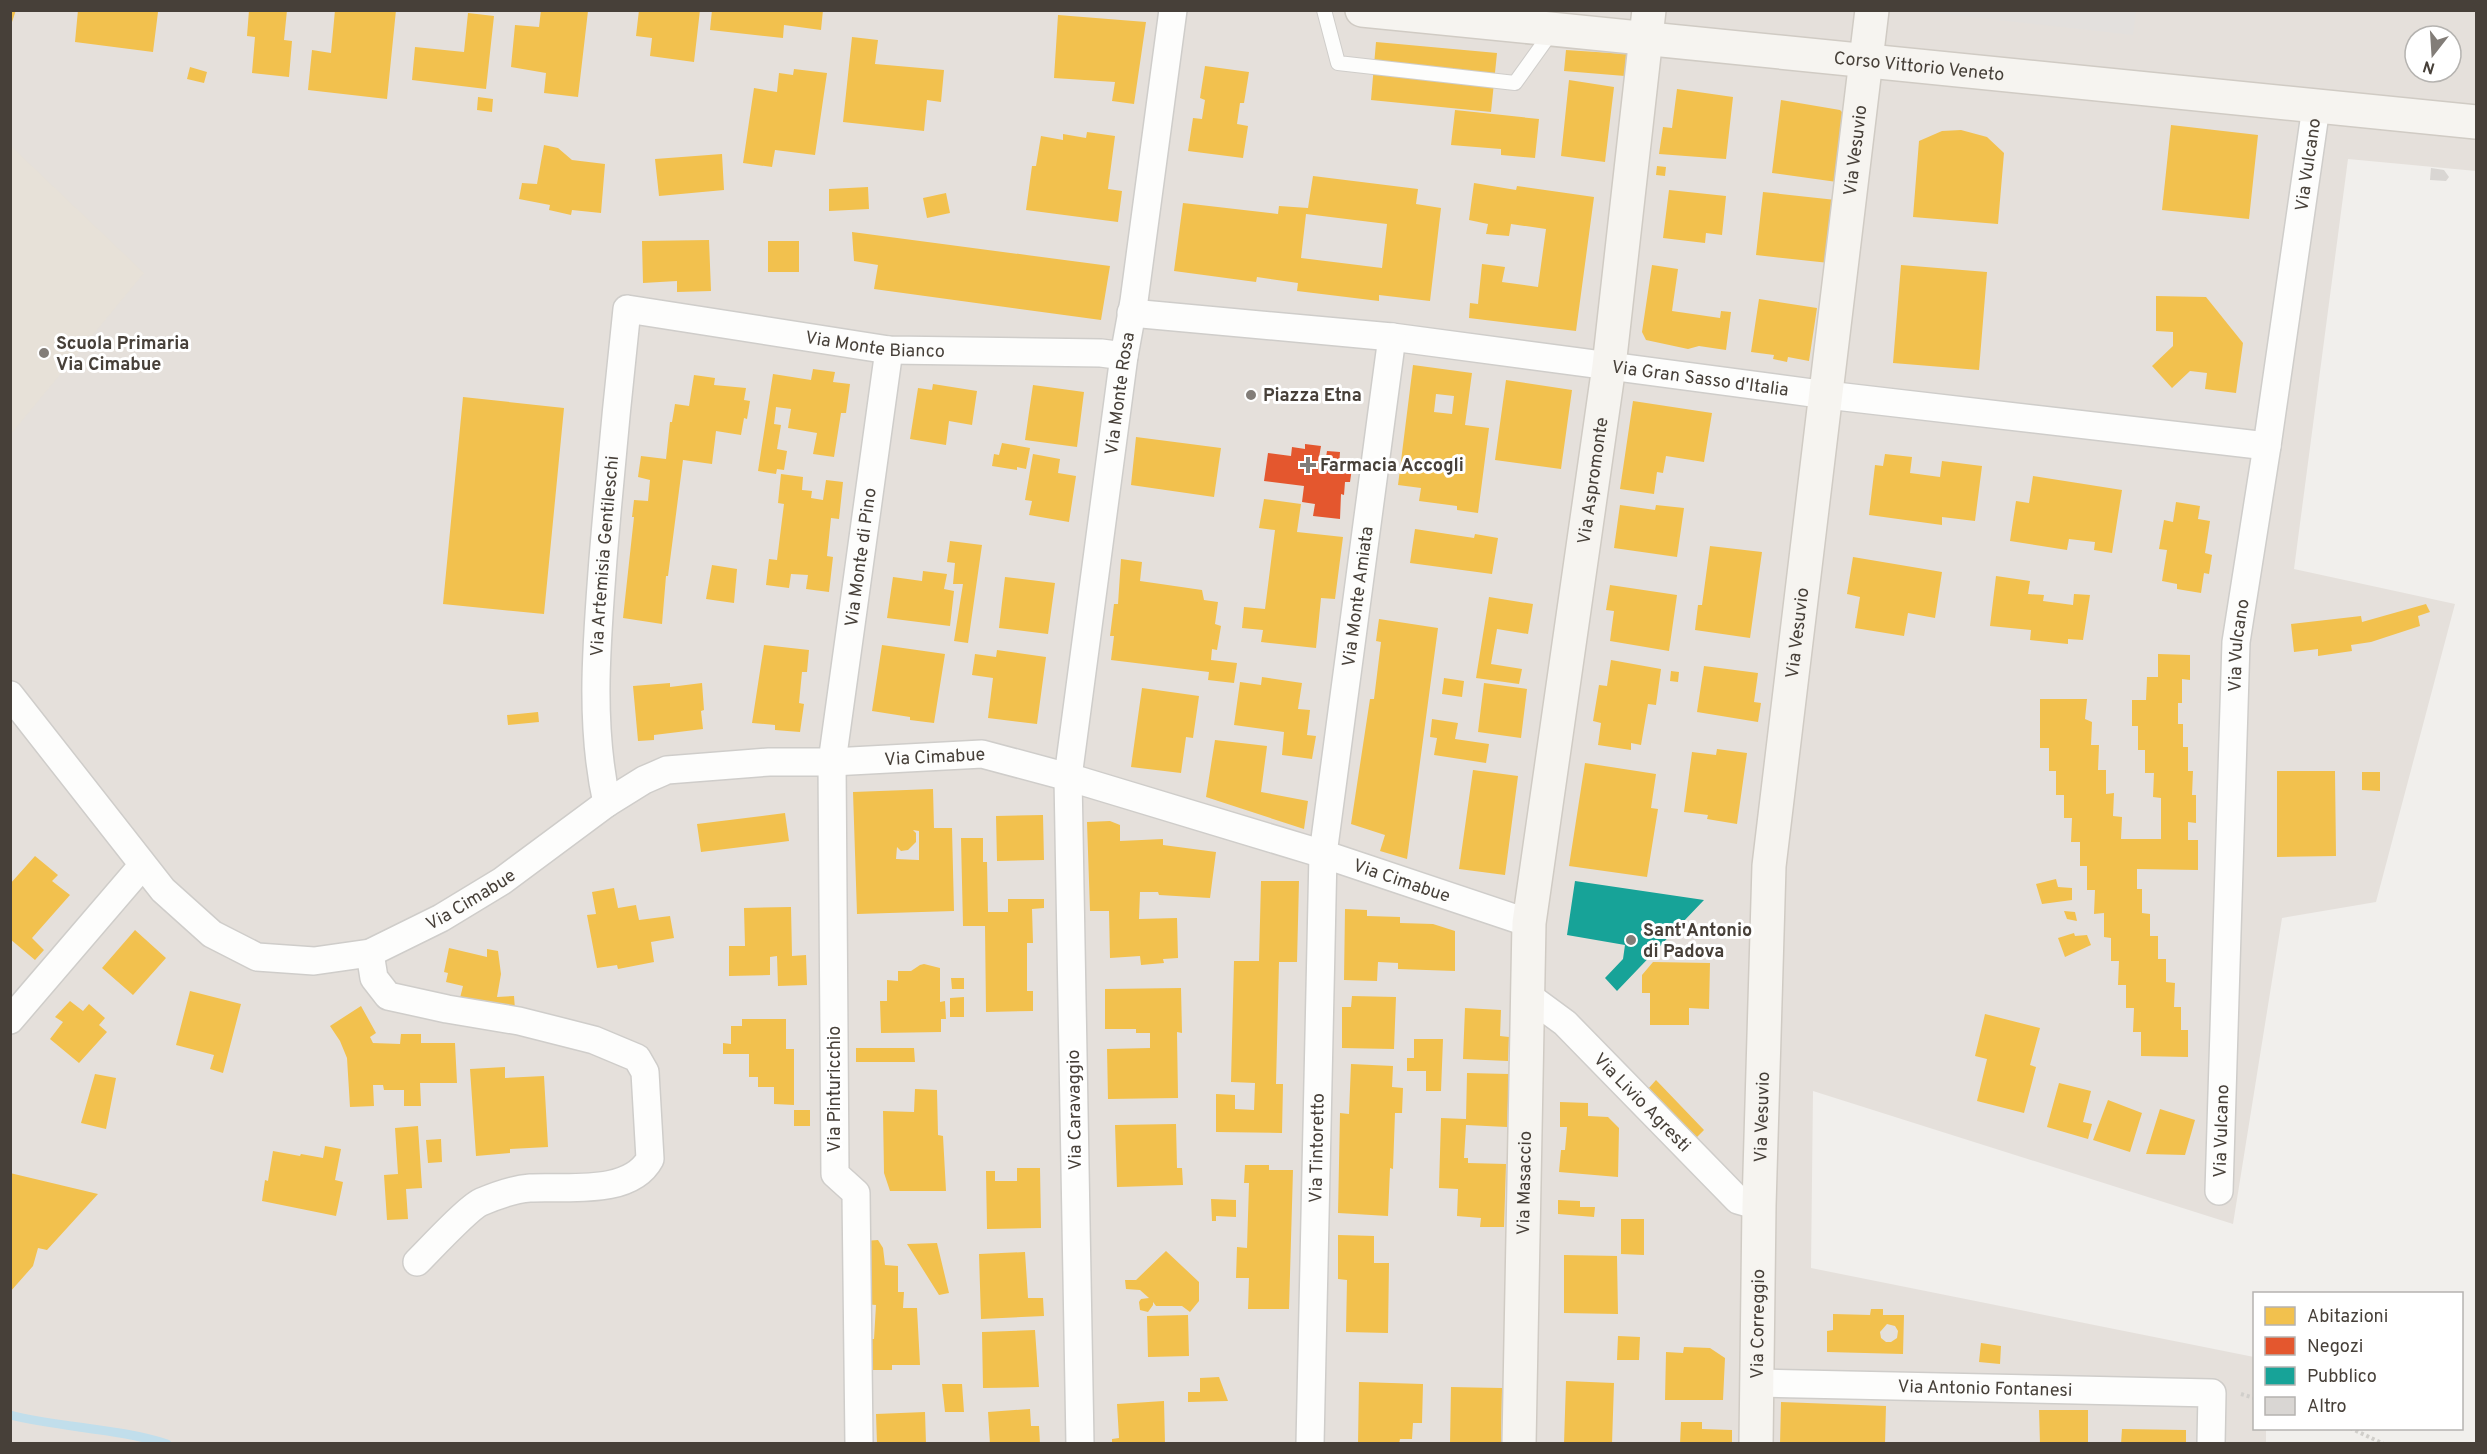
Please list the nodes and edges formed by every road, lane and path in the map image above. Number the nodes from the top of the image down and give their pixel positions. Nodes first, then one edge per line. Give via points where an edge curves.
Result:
1 (1173, 10) edge
2 (1324, 10) edge
3 (1362, 10) edge
4 (1872, 10) edge
5 (1648, 25) edge
6 (1553, 30) junction
7 (1866, 61) junction
8 (2316, 107) junction
9 (2476, 122) edge
10 (627, 309) joint
11 (1131, 312) junction
12 (1392, 338) junction
13 (889, 350) junction
14 (1124, 356) junction
15 (1609, 366) junction
16 (1827, 395) junction
17 (2268, 446) junction
18 (10, 695) edge
19 (832, 762) junction
20 (1068, 777) junction
21 (607, 803) junction
22 (1323, 854) junction
23 (142, 866) junction
24 (1529, 923) junction
25 (370, 953) junction
26 (1527, 994) junction
27 (10, 1020) edge
28 (2219, 1191) dead end
29 (1759, 1206) junction
30 (417, 1262) dead end
31 (1757, 1383) junction
32 (2355, 1430) edge
33 (859, 1443) edge
34 (1080, 1443) edge
35 (1310, 1443) edge
36 (1519, 1443) edge
37 (1756, 1443) edge
38 (2211, 1443) edge
39 (2384, 1443) edge

1 - 11 street, Via Monte Rosa
2 - 6 lane via 1338,63 1515,82
3 - 6 street, Corso Vittorio Veneto
4 - 7 street, Via Vesuvio
5 - 6 street, Corso Vittorio Veneto
5 - 7 street, Corso Vittorio Veneto
5 - 15 street, Via Aspromonte
7 - 8 street, Corso Vittorio Veneto
7 - 16 street, Via Vesuvio
8 - 9 street, Corso Vittorio Veneto
8 - 17 street, Via Vulcano
10 - 13 street, Via Monte Bianco
10 - 21 street, Via Artemisia Gentileschi via 595,660 599,768
11 - 12 street, Via Gran Sasso d'Italia
11 - 14 street, Via Monte Rosa
12 - 15 street, Via Gran Sasso d'Italia
12 - 22 street, Via Monte Amiata
13 - 14 street, Via Monte Bianco
13 - 19 street, Via Monte di Pino
14 - 20 street, Via Monte Rosa
15 - 16 street, Via Gran Sasso d'Italia
15 - 24 street, Via Aspromonte
16 - 17 street, Via Gran Sasso d'Italia
16 - 29 street, Via Vesuvio via 1769,866
17 - 28 street, Via Vulcano via 2236,642
18 - 23 street, Via Cimabue
19 - 20 street, Via Cimabue via 982,754
19 - 21 street, Via Cimabue via 769,762 667,770
19 - 33 street, Via Pinturicchio via 835,1174 856,1194
20 - 22 street, Via Cimabue
20 - 34 street, Via Caravaggio
21 - 25 street, Via Cimabue via 502,881 441,918
22 - 24 street, Via Cimabue
22 - 35 street, Via Tintoretto
23 - 25 street, Via Cimabue via 213,934 257,957 314,961
23 - 27 street
24 - 26 street, Via Masaccio
25 - 30 street via 374,978 388,996 594,1040 637,1058 645,1072 650,1159 644,1170 625,1181 527,1188 479,1203
26 - 29 street, Via Livio Agresti via 1565,1023 1738,1200
26 - 36 street, Via Masaccio
29 - 31 street, Via Correggio
31 - 37 street, Via Correggio
31 - 38 street, Via Antonio Fontanesi via 2212,1393
32 - 39 path

